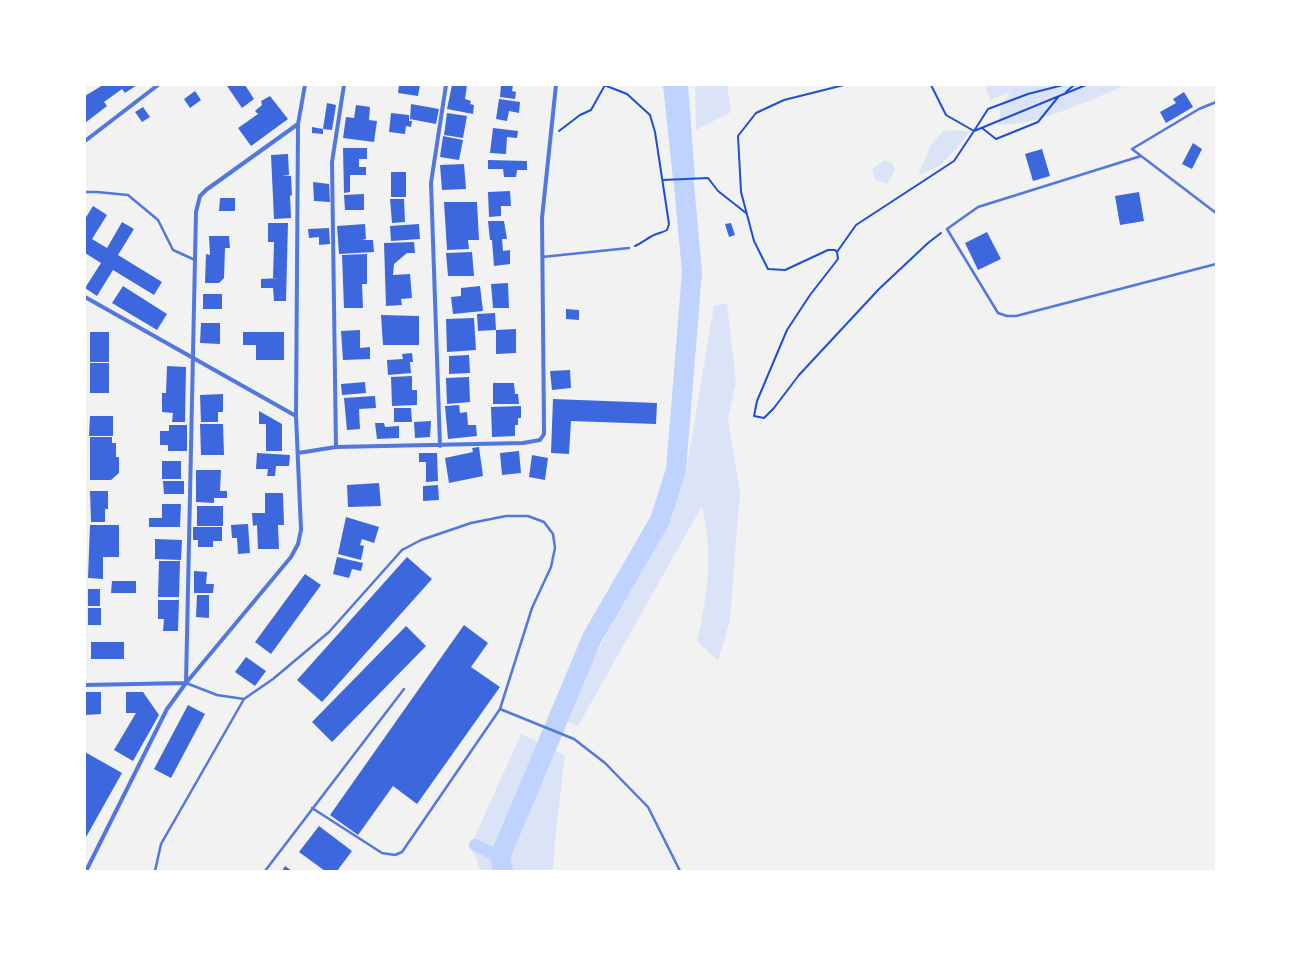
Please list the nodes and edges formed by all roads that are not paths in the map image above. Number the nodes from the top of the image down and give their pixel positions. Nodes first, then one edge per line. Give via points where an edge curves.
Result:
1 (158, 85) edge
2 (305, 85) edge
3 (344, 85) edge
4 (446, 85) edge
5 (556, 85) edge
6 (1216, 102) edge
7 (298, 124) junction
8 (85, 141) edge
9 (1141, 156) junction
10 (85, 192) edge
11 (1216, 213) edge
12 (629, 248) road end
13 (542, 257) junction
14 (195, 260) junction
15 (1216, 264) edge
16 (85, 297) edge
17 (194, 360) junction
18 (296, 416) junction
19 (440, 446) junction
20 (336, 447) junction
21 (298, 453) junction
22 (186, 683) junction
23 (85, 685) edge
24 (404, 689) dead end
25 (244, 699) junction
26 (500, 708) junction
27 (312, 808) junction
28 (86, 871) edge
29 (155, 871) edge
30 (265, 871) edge
31 (680, 871) edge

1 - 8 street
2 - 7 street
3 - 20 street via 332,162
4 - 19 street via 431,183
5 - 13 street via 542,218
6 - 9 lane via 1199,109 1132,149
7 - 14 street via 200,196 196,212
7 - 18 street
9 - 11 lane
9 - 15 lane via 978,207 947,229 998,313 1007,316 1016,316
10 - 14 lane via 128,194 158,220 173,250
12 - 13 lane
13 - 19 street via 544,434 540,440 530,443
14 - 17 street
16 - 17 street
17 - 18 street
17 - 22 street
18 - 21 street
19 - 20 street
20 - 21 street
21 - 22 street via 301,530 298,544 291,557
22 - 23 street
22 - 25 lane via 217,695
22 - 28 street via 167,709
24 - 27 lane
25 - 26 lane via 273,679 329,632 402,550 421,540 471,523 506,516 528,516 544,522 553,534 555,548 551,567 532,608
25 - 29 lane via 161,844
26 - 27 lane via 402,852 395,855 382,853
26 - 31 lane via 574,739 605,763 648,807
27 - 30 lane

